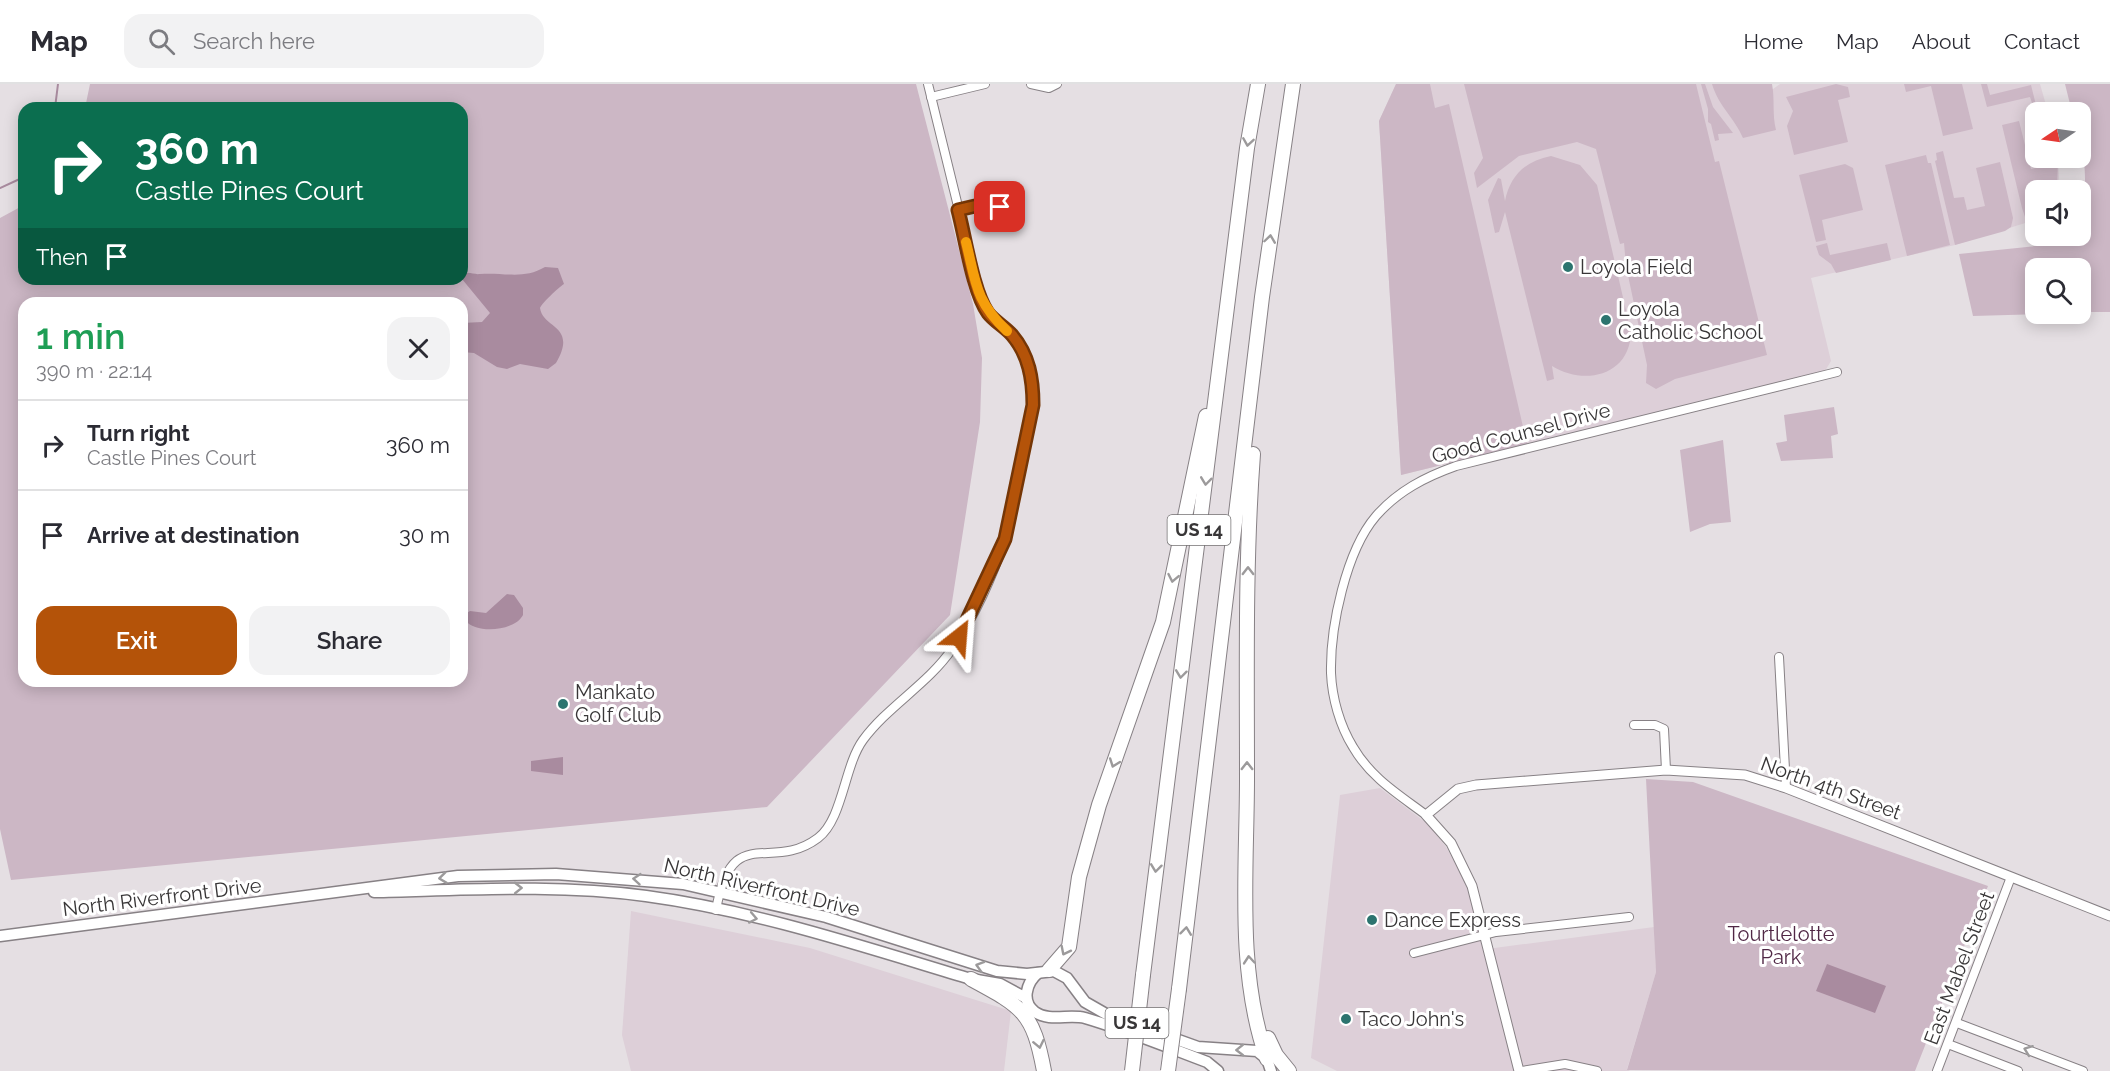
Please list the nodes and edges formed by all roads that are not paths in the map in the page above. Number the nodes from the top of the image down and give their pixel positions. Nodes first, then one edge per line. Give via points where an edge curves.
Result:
1 (928, 84) edge
2 (985, 84) edge
3 (1030, 84) edge
4 (1057, 84) edge
5 (1258, 84) edge
6 (1293, 84) edge
7 (931, 97) junction
8 (958, 210) junction
9 (1018, 217) dead end
10 (1262, 297) junction
11 (1224, 336) junction
12 (1837, 372) dead end
13 (1779, 657) dead end
14 (1634, 726) dead end
15 (1666, 770) junction
16 (1786, 788) junction
17 (1426, 815) junction
18 (2011, 877) junction
19 (329, 894) junction
20 (719, 894) junction
21 (716, 910) junction
22 (2110, 916) edge
23 (1629, 917) dead end
24 (1484, 935) junction
25 (0, 936) edge
26 (1414, 953) dead end
27 (1043, 972) junction
28 (971, 979) junction
29 (1251, 986) junction
30 (1028, 1008) junction
31 (1957, 1023) junction
32 (1948, 1044) junction
33 (1270, 1068) edge
34 (1044, 1071) edge
35 (1132, 1071) edge
36 (1168, 1071) edge
37 (1218, 1071) edge
38 (1289, 1071) edge
39 (1521, 1071) edge
40 (1598, 1071) edge
41 (1937, 1071) edge
42 (2018, 1071) edge
43 (2083, 1071) edge

1 - 7 street
2 - 7 street
3 - 4 street via 1049,88
5 -> 11 highway, US 14
10 -> 6 highway, US 14
7 - 8 street
8 - 9 street via 987,205
8 - 20 street via 980,296 988,313 1021,350 1033,382 1031,420 1005,539 957,641 938,666 861,743 831,822 818,838 799,848 739,859 726,872
29 -> 10 highway via 1246,927 1248,554
36 -> 10 highway, US 14, bridge
11 -> 27 highway via 1163,622 1099,805 1079,877 1069,947
11 -> 35 highway, US 14, bridge
12 - 17 street, Good Counsel Drive via 1456,466 1410,486 1384,508 1365,532 1351,561 1332,655 1332,686 1342,725 1363,762 1376,778
13 - 16 street
14 - 15 street via 1655,725 1664,729
15 - 16 street, North 4th Street via 1745,775
15 - 17 street, North 4th Street via 1476,785 1458,789
16 - 18 street, North 4th Street
17 - 24 street, Good Counsel Drive via 1451,843 1465,868
18 - 22 street, North 4th Street
18 - 31 street, East Mabel Street
20 -> 19 main road, North Riverfront Drive via 651,880 516,874 458,876
19 -> 21 main road, North Riverfront Drive via 557,888 646,896
19 - 25 main road, North Riverfront Drive
20 - 21 street
27 -> 20 main road, North Riverfront Drive via 997,971 826,917
21 -> 28 main road, North Riverfront Drive via 785,924
23 - 24 street
24 - 26 street
24 - 39 street, Good Counsel Drive
27 - 30 main road via 1029,983
33 -> 27 main road via 1257,1051 1211,1050 1092,1008 1067,978
28 - 30 highway
28 - 30 main road, North Riverfront Drive via 1000,984
29 - 33 highway via 1255,1019
29 - 38 highway via 1269,1042
30 -> 34 highway
30 - 37 main road, North Riverfront Drive via 1044,1017 1085,1018 1207,1062
31 - 32 street, East Mabel Street
43 -> 31 street
32 - 41 street, East Mabel Street
32 - 42 street
39 - 40 street via 1565,1064

